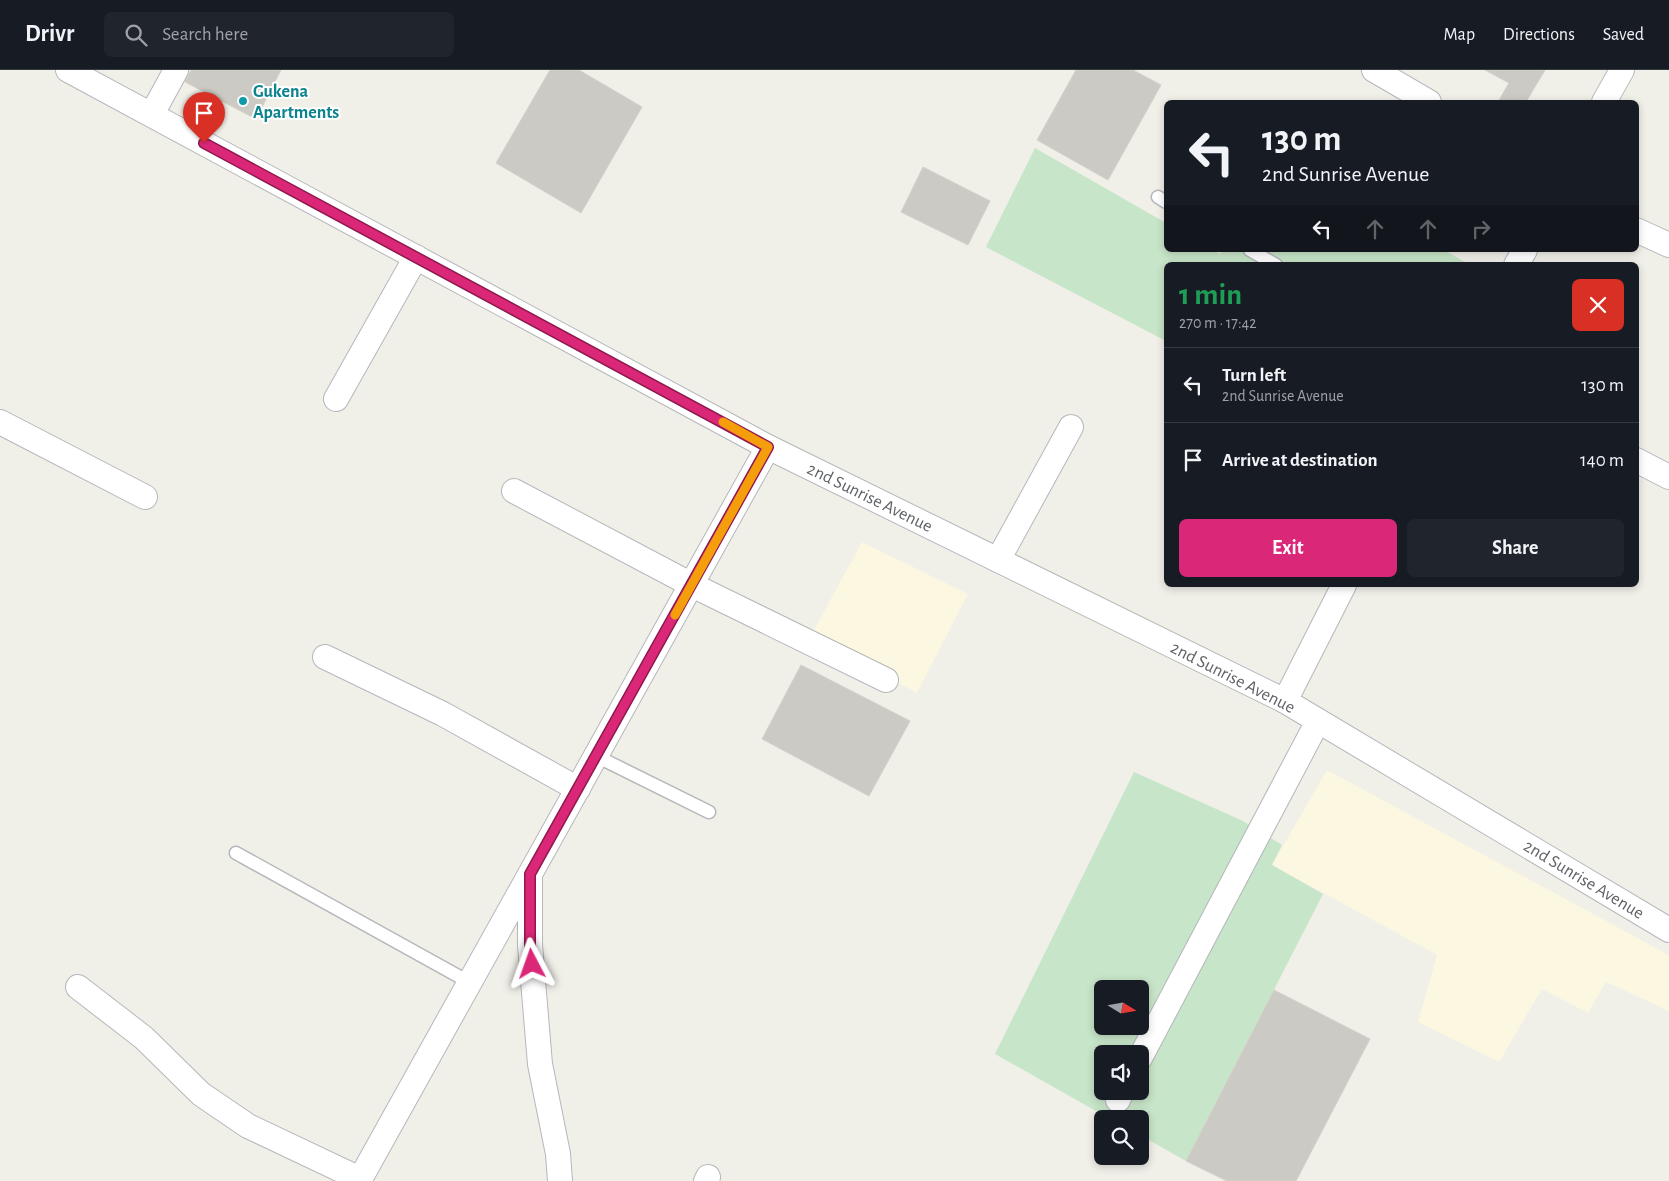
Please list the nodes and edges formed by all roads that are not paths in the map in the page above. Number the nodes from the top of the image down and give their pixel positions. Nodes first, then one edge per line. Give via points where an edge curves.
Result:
1 (68, 70) edge
2 (176, 70) edge
3 (1374, 70) edge
4 (1622, 70) edge
5 (1426, 100) edge
6 (1605, 100) edge
7 (152, 114) junction
8 (1639, 231) edge
9 (1669, 245) edge
10 (1253, 252) edge
11 (416, 257) junction
12 (1271, 262) edge
13 (336, 398) dead end
14 (0, 422) edge
15 (1071, 427) dead end
16 (768, 447) junction
17 (1639, 462) edge
18 (1669, 477) edge
19 (514, 491) dead end
20 (145, 497) dead end
21 (998, 560) junction
22 (692, 585) junction
23 (1343, 587) edge
24 (325, 657) dead end
25 (886, 680) dead end
26 (1285, 702) junction
27 (1318, 721) junction
28 (596, 756) junction
29 (578, 789) junction
30 (709, 812) dead end
31 (236, 853) dead end
32 (530, 874) junction
33 (1669, 930) edge
34 (470, 982) junction
35 (78, 987) dead end
36 (1147, 1045) edge
37 (359, 1180) edge
38 (560, 1181) edge

1 - 7 street, 2nd Sunrise Avenue
2 - 7 street
3 - 5 street
4 - 6 street
7 - 11 street, 2nd Sunrise Avenue
8 - 9 street
10 - 12 lane
11 - 13 street
11 - 16 street, 2nd Sunrise Avenue
14 - 20 street
15 - 21 street
16 - 21 street, 2nd Sunrise Avenue
16 - 22 street
17 - 18 street
19 - 22 street
21 - 26 street, 2nd Sunrise Avenue
22 - 25 street
22 - 28 street
23 - 26 street
24 - 29 street via 443,714
26 - 27 street, 2nd Sunrise Avenue
27 - 33 street, 2nd Sunrise Avenue
27 - 36 street
28 - 29 street
28 - 30 lane
29 - 32 street
31 - 34 lane
32 - 34 street
32 - 38 street via 530,944 540,1064 558,1154
34 - 37 street
35 - 37 street via 144,1038 201,1094 248,1126

